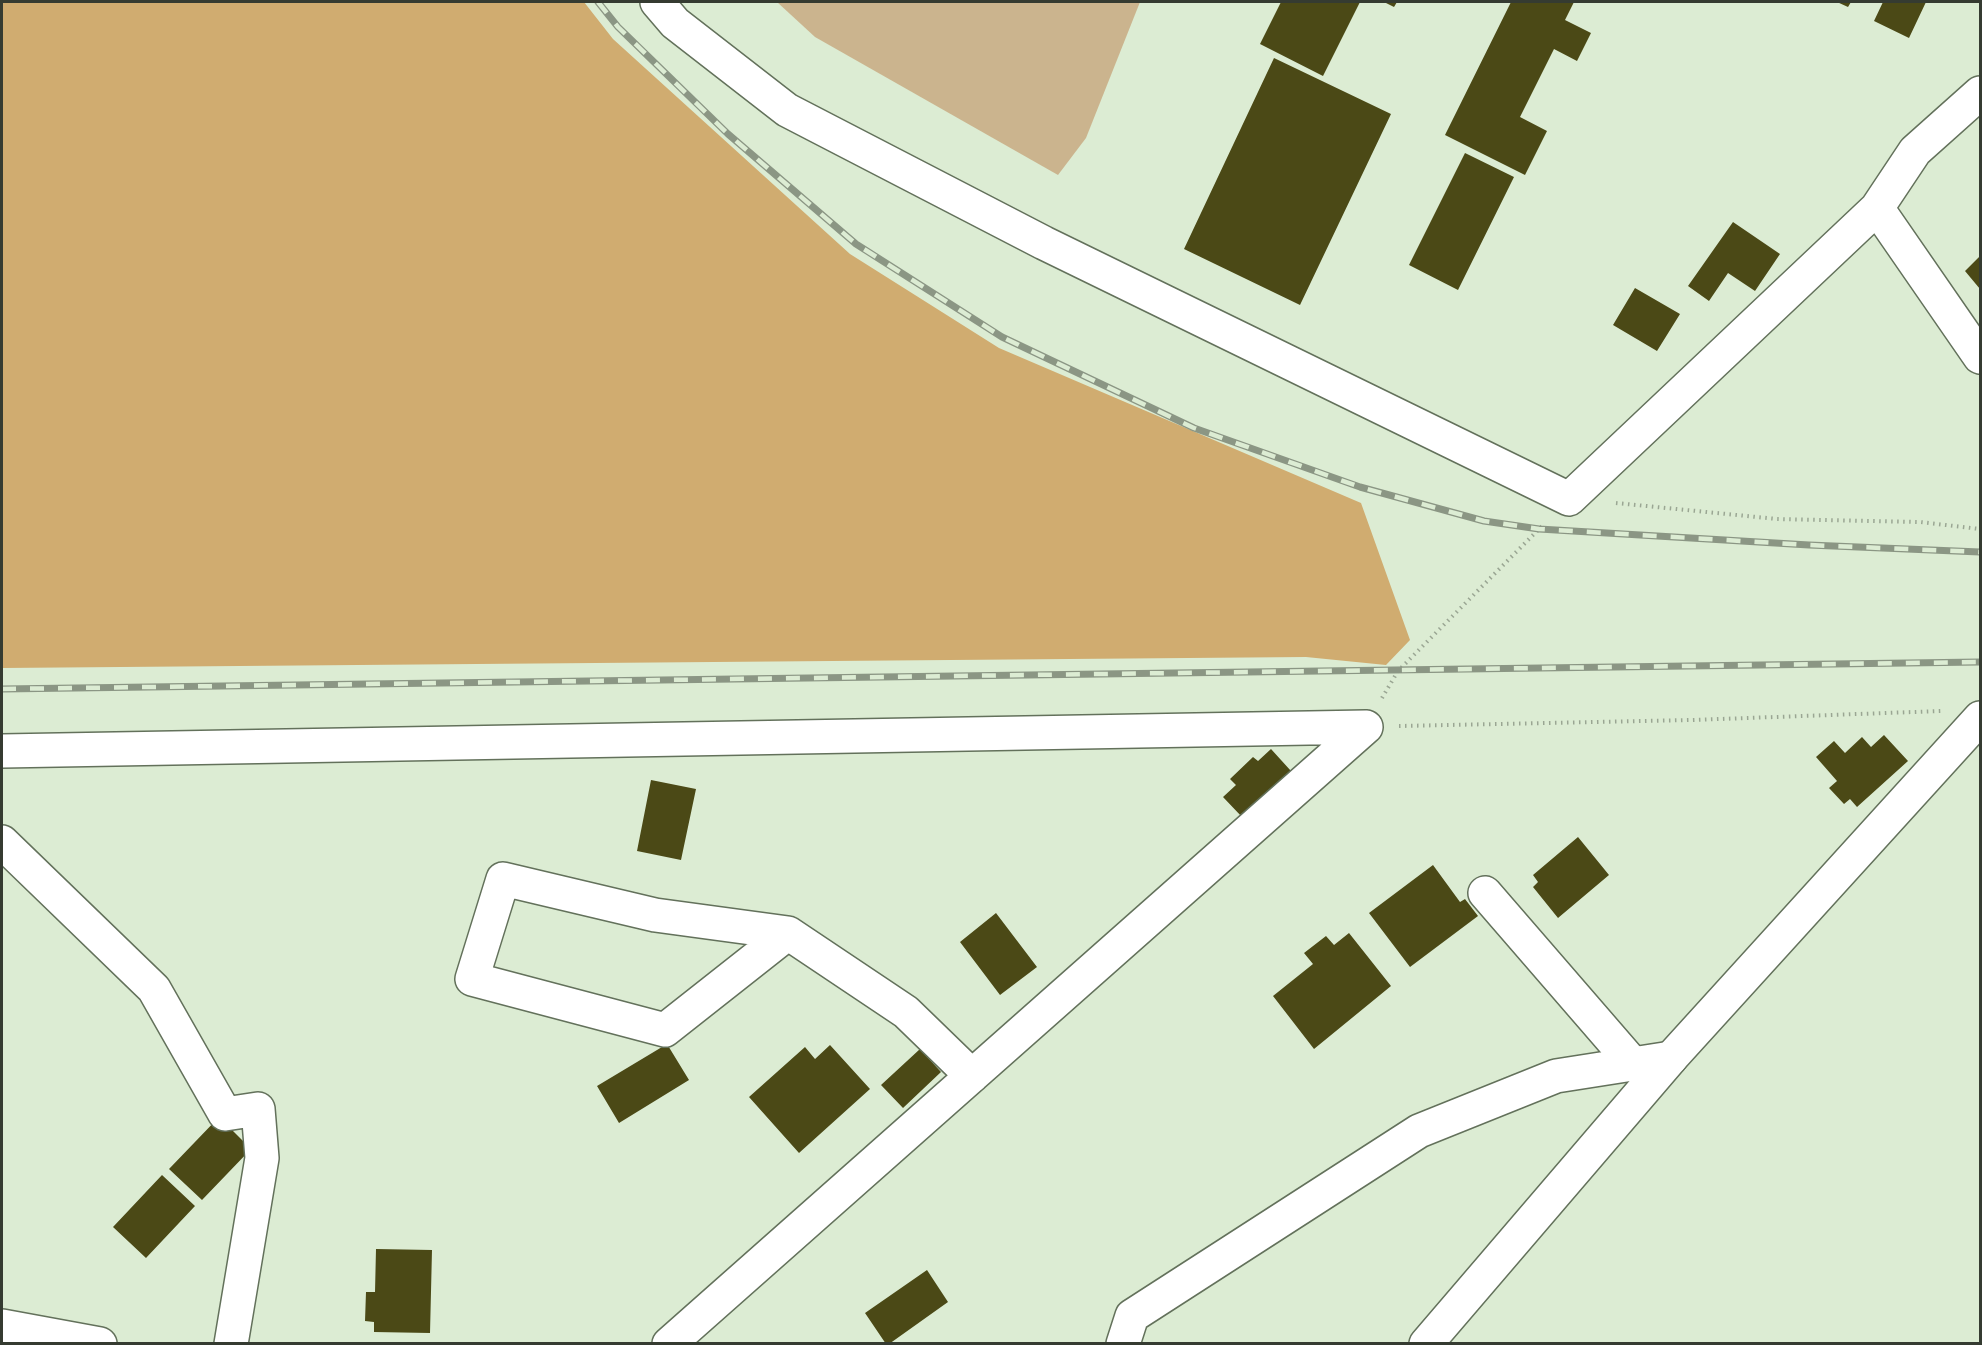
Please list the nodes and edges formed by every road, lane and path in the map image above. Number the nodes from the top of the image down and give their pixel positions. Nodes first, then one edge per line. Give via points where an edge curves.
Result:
1 (657, 2) edge
2 (1980, 93) edge
3 (1877, 208) junction
4 (1980, 357) edge
5 (1569, 499) junction
6 (1980, 529) edge
7 (1946, 711) dead end
8 (1980, 718) edge
9 (1366, 727) junction
10 (2, 751) edge
11 (2, 842) edge
12 (1485, 893) dead end
13 (788, 933) junction
14 (1671, 1058) junction
15 (1633, 1064) junction
16 (972, 1076) junction
17 (2, 1326) edge
18 (100, 1344) edge
19 (231, 1344) edge
20 (669, 1344) edge
21 (1124, 1344) edge
22 (1426, 1344) edge

1 - 5 street via 675,23 787,110 1044,243
2 - 3 street via 1915,151
3 - 4 street
3 - 5 street
5 - 6 path via 1778,519 1920,522
5 - 9 path via 1398,671
7 - 9 path
8 - 14 street
9 - 10 street
9 - 16 street
11 - 19 street via 154,989 225,1114 258,1109 262,1158
12 - 15 street
13 - 13 street via 665,1030 472,980 503,879 655,915
13 - 16 street via 906,1012
14 - 15 street
14 - 22 street
15 - 21 street via 1556,1076 1419,1131 1132,1316
16 - 20 street
17 - 18 street

